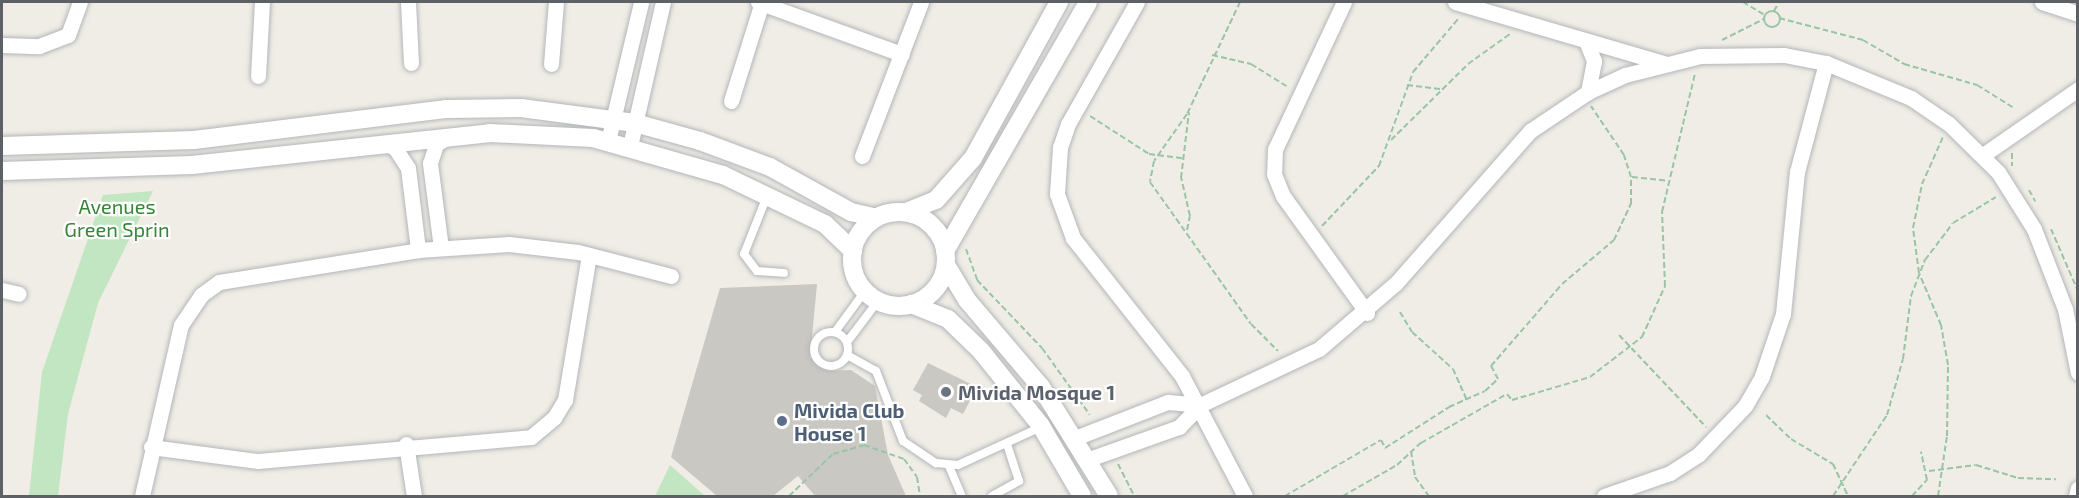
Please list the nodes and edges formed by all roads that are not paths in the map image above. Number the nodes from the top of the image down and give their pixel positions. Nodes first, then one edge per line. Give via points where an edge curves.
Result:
1 (80, 2) edge
2 (262, 2) edge
3 (408, 2) edge
4 (556, 2) edge
5 (641, 2) edge
6 (663, 2) edge
7 (761, 2) edge
8 (921, 2) edge
9 (1059, 2) edge
10 (1088, 2) edge
11 (1137, 2) edge
12 (1344, 2) edge
13 (1455, 2) edge
14 (2042, 2) edge
15 (2078, 14) edge
16 (1586, 41) junction
17 (2, 45) edge
18 (902, 54) junction
19 (411, 63) dead end
20 (1664, 63) junction
21 (1826, 63) junction
22 (551, 64) dead end
23 (258, 76) dead end
24 (2078, 90) edge
25 (1587, 92) junction
26 (731, 101) dead end
27 (614, 119) junction
28 (635, 123) junction
29 (456, 136) junction
30 (609, 141) junction
31 (378, 144) junction
32 (2, 146) edge
33 (630, 146) junction
34 (1983, 155) junction
35 (862, 156) dead end
36 (2, 171) edge
37 (768, 194) junction
38 (906, 212) junction
39 (876, 218) junction
40 (441, 248) junction
41 (418, 250) junction
42 (853, 251) junction
43 (589, 255) junction
44 (946, 258) junction
45 (784, 273) dead end
46 (671, 276) dead end
47 (2, 290) edge
48 (19, 294) dead end
49 (872, 296) junction
50 (911, 304) junction
51 (1367, 313) junction
52 (835, 332) junction
53 (846, 342) junction
54 (847, 355) junction
55 (2078, 373) edge
56 (1200, 405) junction
57 (1041, 426) junction
58 (1076, 438) junction
59 (406, 444) junction
60 (1007, 444) junction
61 (151, 447) junction
62 (1089, 459) junction
63 (949, 466) junction
64 (2078, 488) edge
65 (142, 496) edge
66 (414, 496) edge
67 (962, 496) edge
68 (992, 496) edge
69 (1082, 496) edge
70 (1109, 496) edge
71 (1245, 496) edge
72 (1604, 496) edge
73 (2076, 496) edge

1 - 17 street via 68,35 39,46
2 - 23 street
3 - 19 street
4 - 22 street
5 - 27 street
6 - 28 street
7 - 18 street
7 - 26 street
8 - 18 street
9 - 38 street via 973,158 936,200
10 - 44 street
11 - 56 street via 1060,147 1056,170 1063,217 1073,238 1143,320
12 - 51 street via 1275,149 1274,174 1311,235
13 - 16 street
14 - 15 street
16 - 20 street
16 - 25 street via 1594,72
18 - 35 street
20 - 21 street via 1700,56 1784,55
20 - 25 street
21 - 34 street via 1890,88 1949,124
21 - 72 street via 1797,172 1783,314 1762,376 1745,406 1699,454 1670,473
24 - 34 street via 2047,105
25 - 51 street via 1504,156
27 - 28 street
27 - 30 street
27 - 32 street via 471,108 194,140
28 - 33 street
28 - 39 street via 741,155 851,212
29 - 30 street via 536,133
29 - 31 street
29 - 40 street via 436,144 431,156
30 - 33 street
31 - 36 street via 192,165
31 - 41 street via 395,148 406,162
33 - 37 street
34 - 55 street via 2019,189 2052,268
37 - 42 street via 831,228
37 - 45 lane via 744,254 757,272
38 - 39 street
38 - 44 street via 932,226
39 - 42 street
40 - 41 street
40 - 43 street via 519,244
41 - 61 street via 240,275 210,288 181,325
42 - 49 street via 854,273
43 - 46 street
43 - 59 street via 569,383 554,418 516,442
44 - 50 street via 938,286
44 - 58 street
47 - 48 street
49 - 50 street
49 - 52 lane
49 - 53 lane
50 - 57 street via 937,312 958,328
51 - 56 street via 1293,365
52 - 53 lane
52 - 54 lane via 822,335 815,354 830,366
53 - 54 lane
54 - 63 lane via 876,371 885,385 903,441 921,457
56 - 58 street via 1168,402
56 - 62 street via 1179,426
56 - 71 street
57 - 60 lane
57 - 69 street
58 - 62 street
59 - 61 street via 258,461
59 - 66 street
60 - 63 lane
60 - 68 lane via 1019,481
61 - 65 street
62 - 70 street
63 - 67 lane
64 - 73 street

